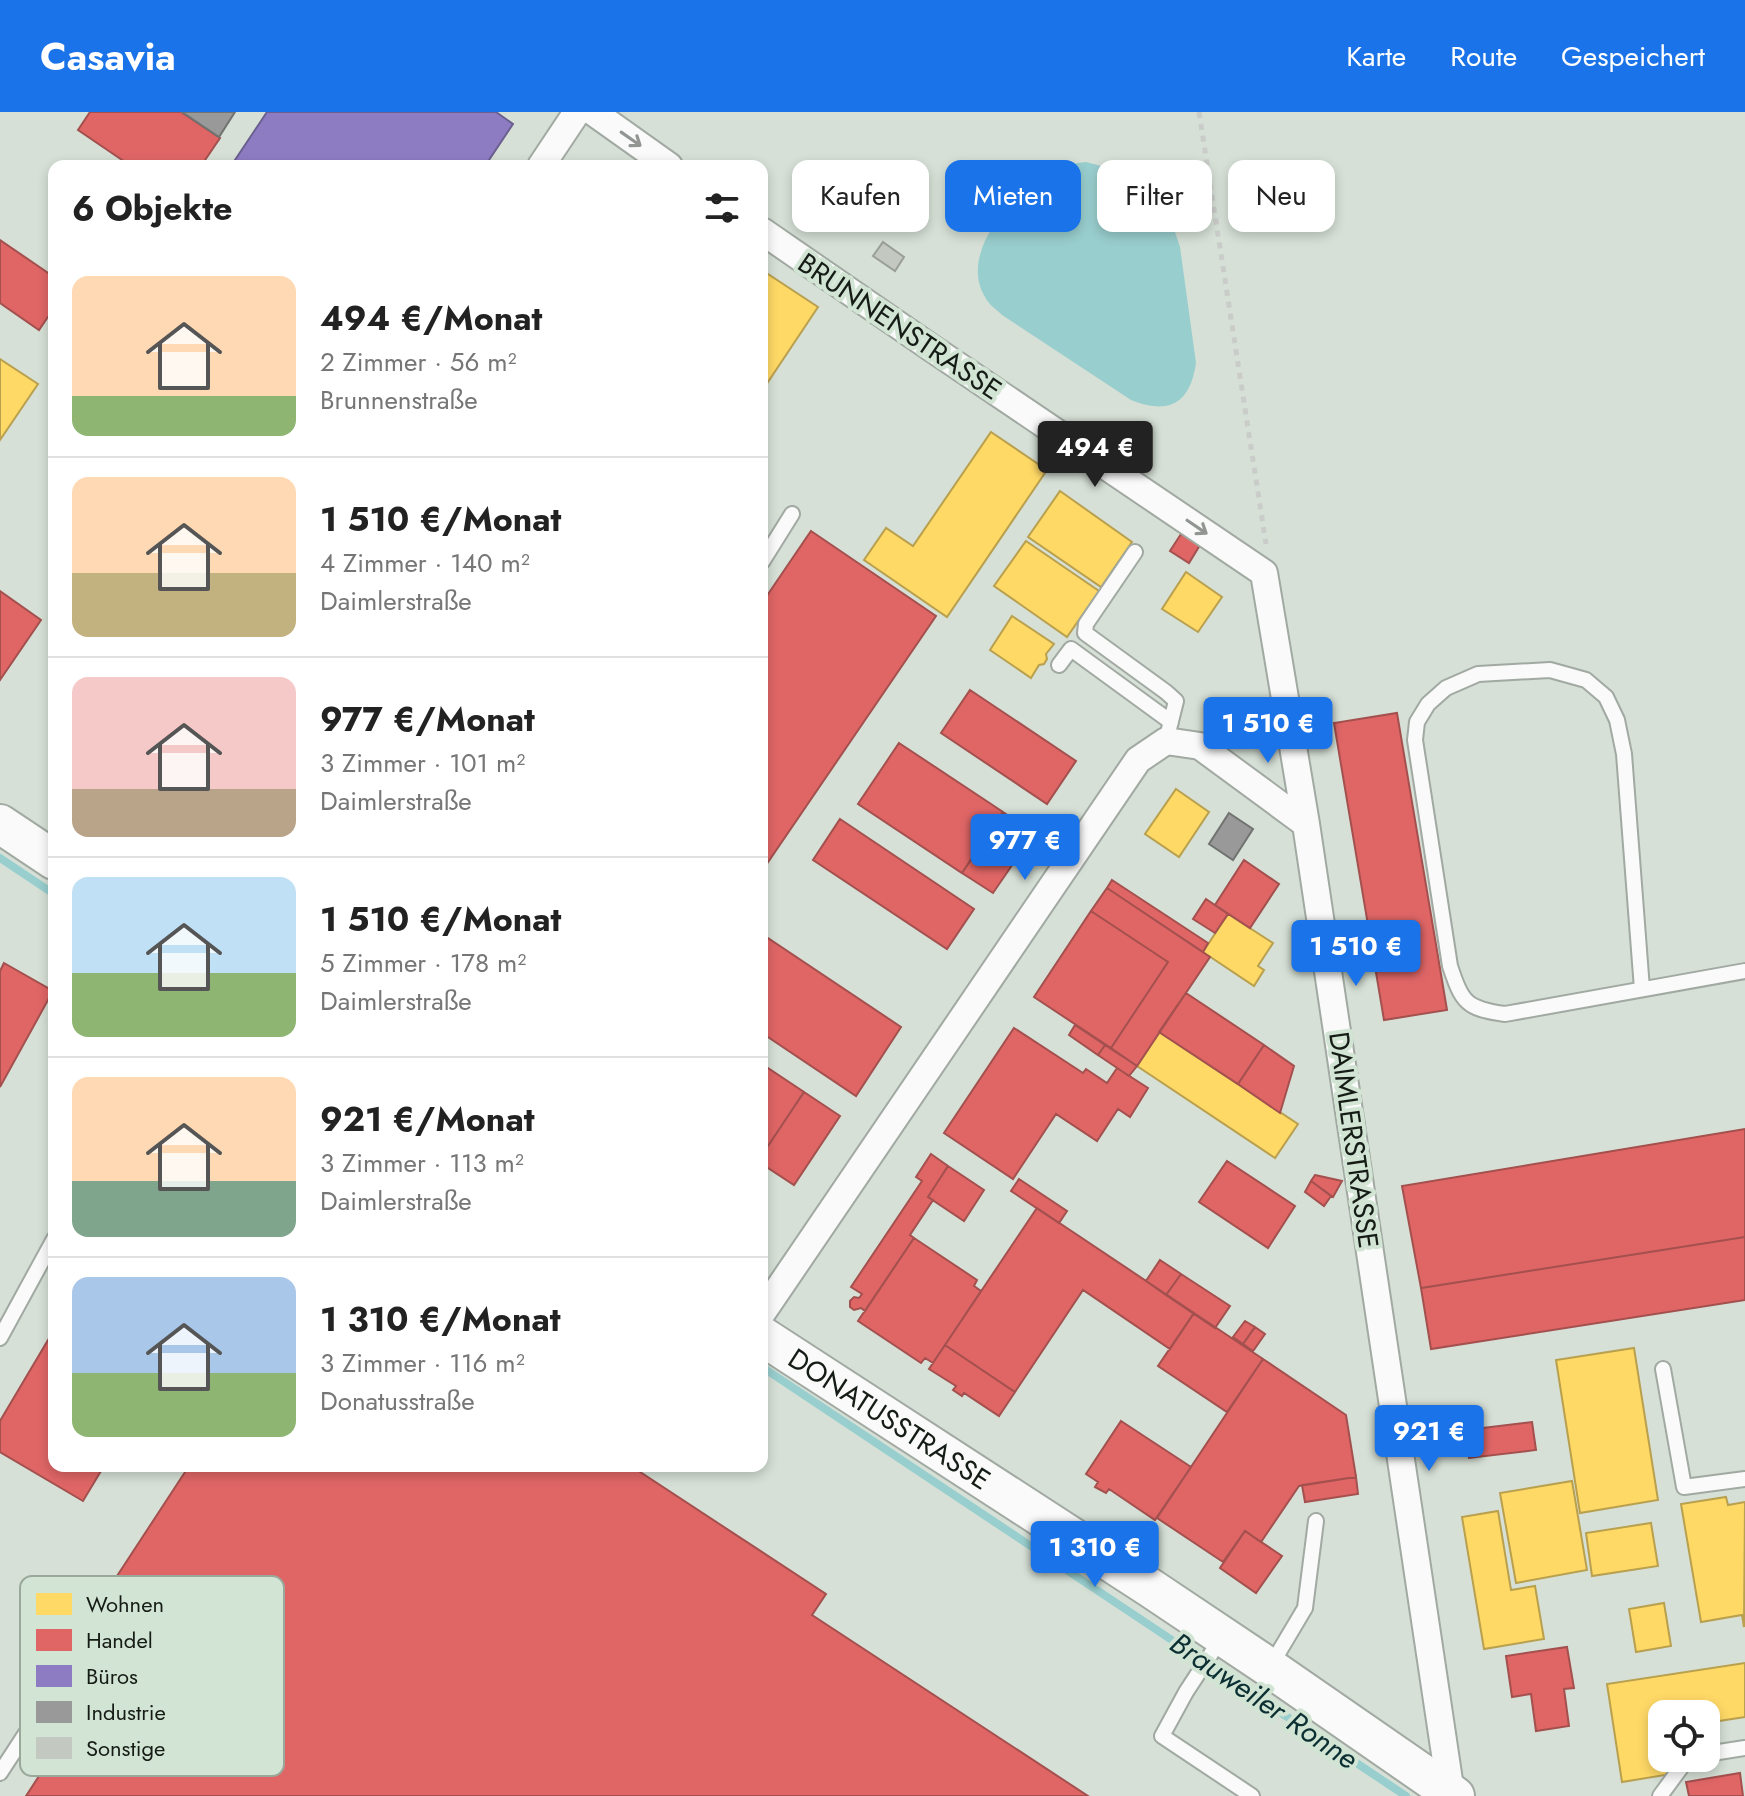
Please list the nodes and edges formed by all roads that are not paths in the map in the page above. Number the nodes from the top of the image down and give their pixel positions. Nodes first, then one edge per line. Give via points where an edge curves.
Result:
1 (577, 112) edge
2 (593, 112) edge
3 (545, 160) edge
4 (661, 160) edge
5 (768, 235) edge
6 (792, 514) dead end
7 (768, 552) edge
8 (1135, 552) dead end
9 (1059, 665) dead end
10 (1169, 731) junction
11 (0, 824) edge
12 (1306, 824) junction
13 (48, 856) edge
14 (1745, 971) edge
15 (1642, 989) junction
16 (48, 1250) edge
17 (768, 1304) edge
18 (0, 1338) edge
19 (768, 1340) edge
20 (1663, 1369) dead end
21 (1745, 1479) edge
22 (1316, 1521) dead end
23 (1215, 1648) junction
24 (1270, 1668) junction
25 (20, 1742) edge
26 (1745, 1748) edge
27 (1720, 1752) edge
28 (1678, 1772) edge
29 (0, 1773) edge
30 (1453, 1795) edge
31 (1252, 1796) edge
32 (1660, 1796) edge

1 - 3 street
2 -> 4 street
5 -> 12 street, BRUNNENSTRASSE via 1264,573
6 - 7 lane
8 - 10 lane via 1085,633 1176,701
9 - 10 lane via 1071,649
10 - 12 street via 1200,746
10 - 17 street via 1138,760
11 - 13 street
12 - 30 street, DAIMLERSTRASSE
14 - 15 lane
15 - 15 lane via 1505,1014 1472,1006 1459,993 1450,966 1415,740 1417,722 1446,688 1478,674 1550,670 1586,680 1606,697 1624,754
16 - 18 lane
19 - 23 street, DONATUSSTRASSE
20 - 21 lane via 1684,1487
22 - 24 lane via 1305,1608
23 - 24 street, DONATUSSTRASSE
23 - 31 lane via 1162,1736
24 - 30 street, DONATUSSTRASSE
25 - 29 lane
26 - 27 lane
28 - 32 lane

